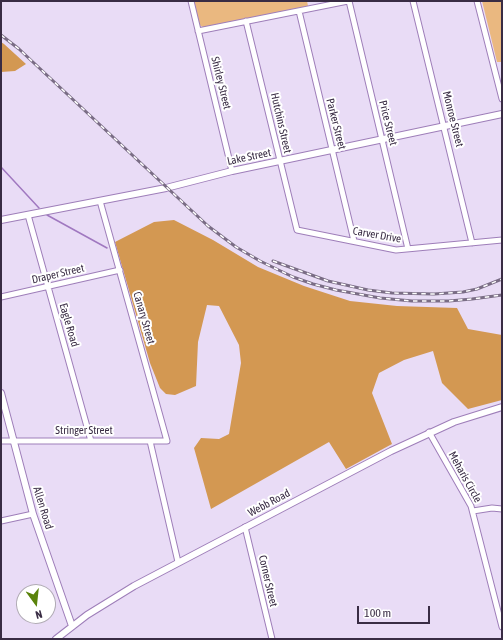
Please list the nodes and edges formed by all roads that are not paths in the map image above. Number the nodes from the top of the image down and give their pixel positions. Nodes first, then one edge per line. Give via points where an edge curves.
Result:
1 (191, 1) edge
2 (348, 1) edge
3 (413, 1) edge
4 (477, 1) edge
5 (299, 11) junction
6 (246, 21) junction
7 (198, 31) junction
8 (502, 99) edge
9 (502, 114) edge
10 (444, 127) junction
11 (381, 140) junction
12 (332, 150) junction
13 (280, 160) junction
14 (232, 170) junction
15 (100, 201) junction
16 (28, 215) junction
17 (1, 220) edge
18 (297, 230) joint
19 (502, 240) edge
20 (354, 241) junction
21 (472, 243) junction
22 (408, 249) junction
23 (120, 270) junction
24 (48, 286) junction
25 (1, 297) edge
26 (1, 393) edge
27 (502, 407) edge
28 (429, 432) junction
29 (1, 441) edge
30 (14, 441) junction
31 (91, 441) junction
32 (150, 441) junction
33 (168, 441) joint
34 (502, 509) edge
35 (473, 511) junction
36 (33, 514) junction
37 (1, 521) edge
38 (245, 527) junction
39 (178, 562) junction
40 (72, 626) junction
41 (502, 627) edge
42 (56, 639) edge
43 (272, 639) edge

1 - 7 street, Shirley Street
2 - 5 street
2 - 11 street, Price Street
3 - 10 street, Monroe Street
4 - 8 street
5 - 6 street
5 - 12 street, Parker Street
6 - 7 street
6 - 13 street, Hutchins Street
7 - 14 street, Shirley Street
9 - 10 street, Lake Street
10 - 11 street, Lake Street
10 - 21 street, Monroe Street
11 - 12 street, Lake Street
11 - 22 street, Price Street
12 - 13 street, Lake Street
12 - 20 street, Parker Street
13 - 14 street, Lake Street
13 - 18 street, Hutchins Street
14 - 15 street, Lake Street via 166,188
15 - 16 street, Lake Street
15 - 23 street, Canary Street
16 - 17 street, Lake Street
16 - 24 street, Eagle Road
18 - 20 street, Carver Drive
19 - 21 street, Carver Drive
20 - 22 street, Carver Drive via 396,250
21 - 22 street, Carver Drive
23 - 24 street, Draper Street
23 - 33 street, Canary Street
24 - 25 street, Draper Street
24 - 31 street, Eagle Road
26 - 30 street, Allen Road
27 - 28 street, Webb Road
28 - 35 street, Meharis Circle
28 - 38 street, Webb Road
29 - 30 street, Stringer Street
30 - 31 street, Stringer Street
30 - 36 street, Allen Road
31 - 32 street, Stringer Street
32 - 33 street, Stringer Street
32 - 39 street
34 - 35 street
35 - 41 street, Meharis Circle
36 - 37 street
36 - 40 street, Allen Road
38 - 39 street, Webb Road
38 - 43 street, Corner Street
39 - 40 street, Webb Road via 116,596
40 - 42 street, Webb Road

